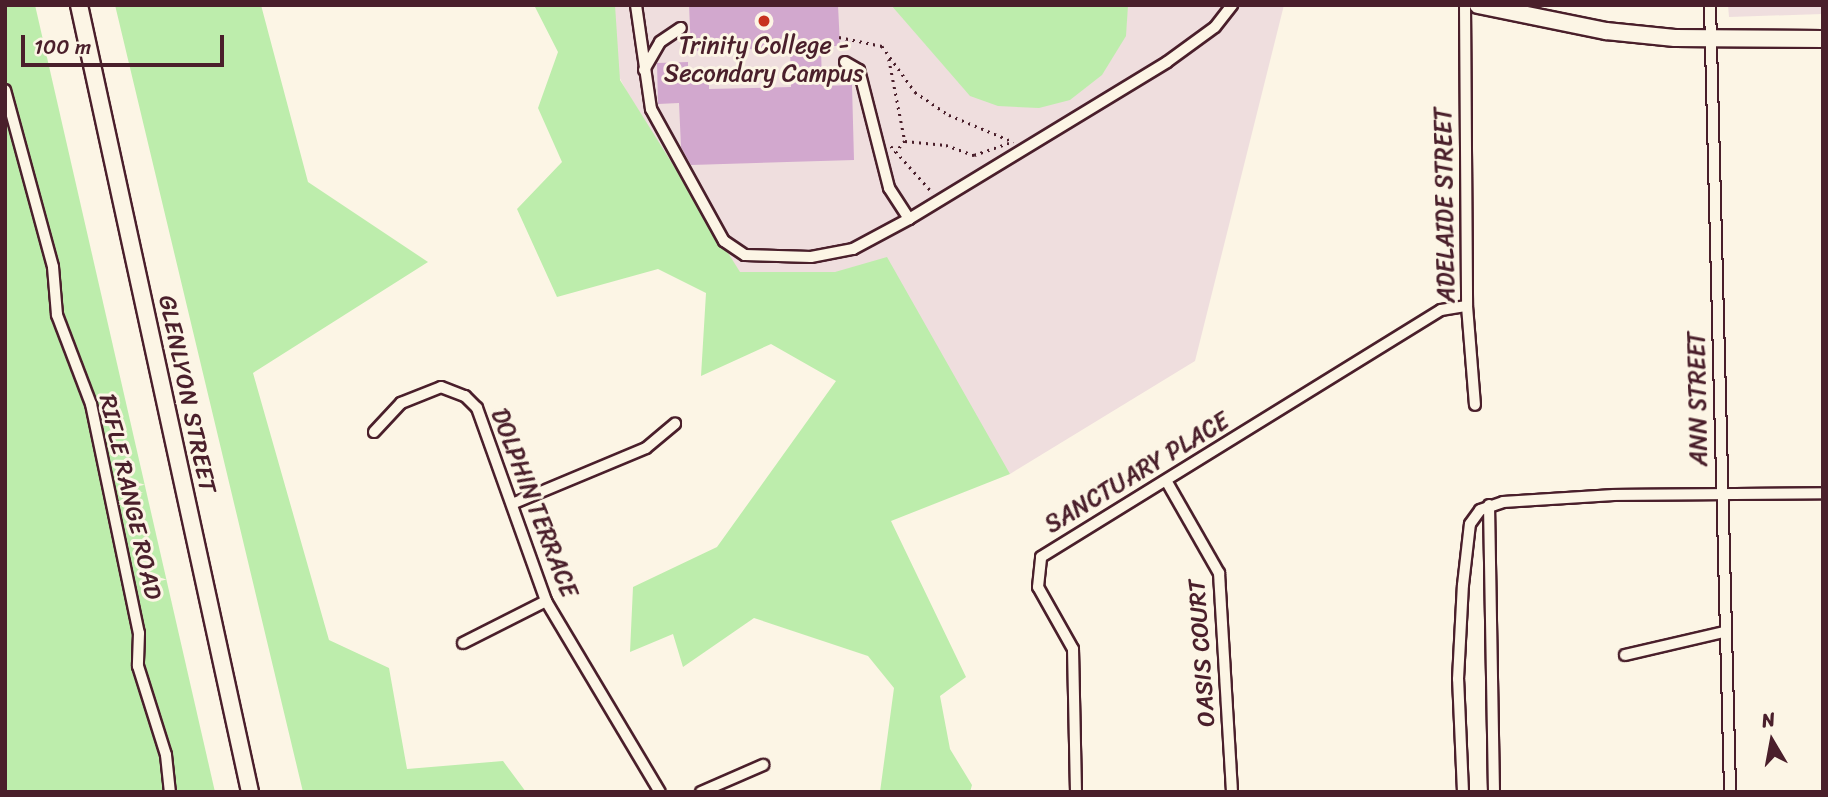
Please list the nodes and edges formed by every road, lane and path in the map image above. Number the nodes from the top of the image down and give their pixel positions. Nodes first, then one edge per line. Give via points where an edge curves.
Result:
1 (79, 5) edge
2 (636, 5) edge
3 (1232, 5) edge
4 (1465, 5) edge
5 (1478, 5) edge
6 (1710, 5) edge
7 (681, 27) dead end
8 (839, 37) dead end
9 (1823, 39) edge
10 (1712, 40) junction
11 (889, 58) junction
12 (845, 62) dead end
13 (644, 71) junction
14 (5, 90) edge
15 (887, 141) dead end
16 (905, 141) junction
17 (1012, 141) junction
18 (1025, 149) junction
19 (887, 162) dead end
20 (940, 200) junction
21 (909, 219) junction
22 (1467, 306) junction
23 (1475, 405) dead end
24 (675, 424) dead end
25 (374, 432) dead end
26 (1167, 482) junction
27 (1823, 493) edge
28 (1721, 497) junction
29 (512, 504) junction
30 (1489, 505) junction
31 (546, 601) junction
32 (1724, 632) junction
33 (463, 643) dead end
34 (1625, 655) dead end
35 (763, 765) dead end
36 (170, 792) edge
37 (250, 792) edge
38 (660, 792) edge
39 (701, 792) edge
40 (1076, 792) edge
41 (1232, 792) edge
42 (1463, 792) edge
43 (1494, 792) edge
44 (1730, 792) edge

1 - 37 main road, GLENLYON STREET
2 - 13 street
3 - 18 street via 1215,27 1167,62
4 - 22 street, ADELAIDE STREET
5 - 10 main road via 1606,31
6 - 10 street, ANN STREET
7 - 13 street via 660,42
8 - 11 path via 882,46
9 - 10 main road
10 - 28 street, ANN STREET
11 - 16 path
11 - 17 path via 915,92 949,115
12 - 21 street via 859,70 889,187
13 - 21 street via 657,125 724,241 745,255 811,257 853,248
14 - 36 street, RIFLE RANGE ROAD via 53,267 57,315 91,404 139,633 138,666 166,755
15 - 20 path
16 - 17 path via 946,145 974,155
16 - 19 path
17 - 18 path
18 - 20 street
20 - 21 street
22 - 23 street, ADELAIDE STREET
22 - 26 street, SANCTUARY PLACE via 1441,310
24 - 29 street via 646,448
25 - 29 street, DOLPHIN TERRACE via 401,403 441,387 466,396 477,408
26 - 40 street, SANCTUARY PLACE via 1049,549 1036,564 1038,587 1073,649
26 - 41 street, OASIS COURT via 1219,573
27 - 28 street
28 - 30 street via 1614,495
28 - 32 street, ANN STREET
29 - 31 street, DOLPHIN TERRACE
30 - 42 street via 1470,524 1458,679
30 - 43 street
31 - 33 street
31 - 38 street, DOLPHIN TERRACE
32 - 34 street
32 - 44 street, ANN STREET
35 - 39 street

